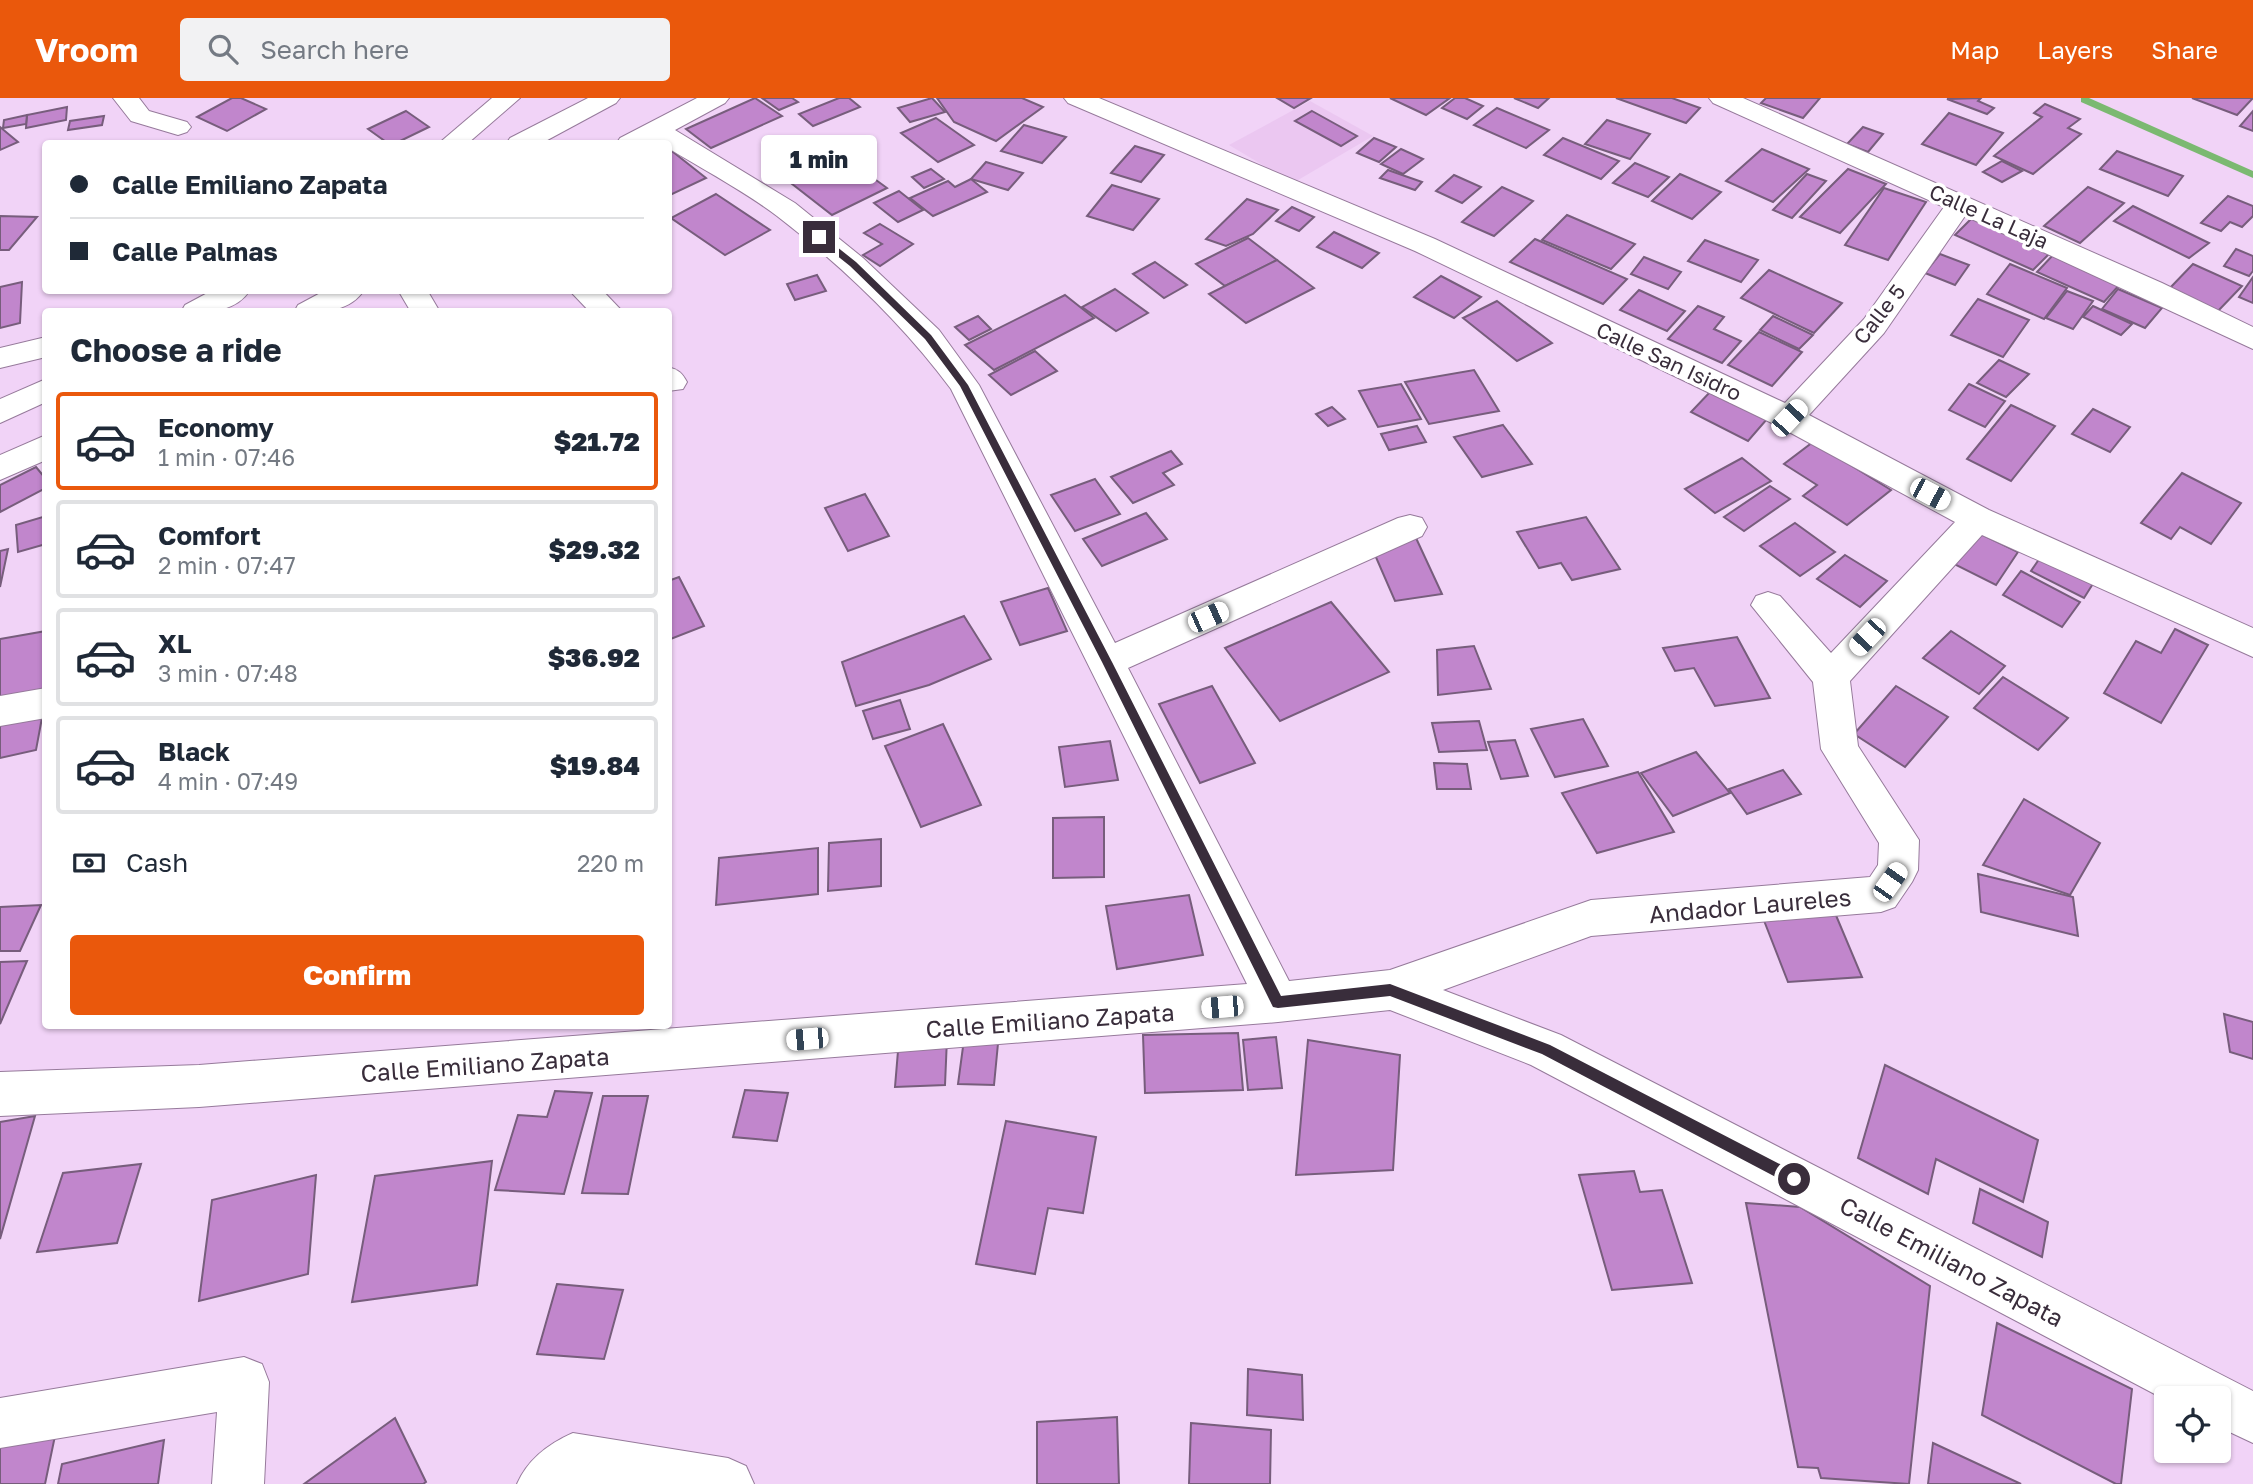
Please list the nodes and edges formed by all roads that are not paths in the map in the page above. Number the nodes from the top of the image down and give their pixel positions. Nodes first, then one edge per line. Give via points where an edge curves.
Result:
1 (172, 98) edge
2 (506, 98) edge
3 (607, 98) edge
4 (716, 98) edge
5 (1077, 98) edge
6 (1722, 98) edge
7 (133, 107) edge
8 (178, 127) dead end
9 (643, 136) edge
10 (456, 140) edge
11 (527, 140) edge
12 (672, 151) edge
13 (1959, 203) junction
14 (229, 294) edge
15 (342, 294) edge
16 (588, 294) edge
17 (202, 308) edge
18 (316, 308) edge
19 (604, 308) edge
20 (2253, 339) edge
21 (42, 348) edge
22 (0, 358) edge
23 (42, 391) edge
24 (0, 412) edge
25 (1789, 418) junction
26 (42, 448) edge
27 (0, 469) edge
28 (1977, 519) junction
29 (1410, 527) dead end
30 (1768, 605) dead end
31 (2253, 643) edge
32 (1107, 662) junction
33 (1831, 677) junction
34 (42, 704) edge
35 (0, 711) edge
36 (1390, 990) junction
37 (1278, 1002) junction
38 (0, 1094) edge
39 (2192, 1386) edge
40 (2231, 1406) edge
41 (2253, 1418) edge
42 (0, 1423) edge
43 (238, 1484) edge
44 (543, 1484) edge
45 (728, 1484) edge

1 - 7 street
2 - 10 street
3 - 11 street
4 - 9 street
5 - 25 street, Calle San Isidro via 1425,245
6 - 13 street, Calle La Laja
7 - 8 street
12 - 32 street via 785,209 853,264 928,337 964,385
13 - 20 street, Calle La Laja
13 - 25 street, Calle 5 via 1874,326
14 - 17 street
15 - 18 street
16 - 19 street
21 - 22 street
23 - 24 street
25 - 28 street, Calle San Isidro
26 - 27 street
28 - 31 street, Calle San Isidro
28 - 33 street
29 - 32 street
30 - 33 street
32 - 37 street
33 - 36 street, Andador Laureles via 1840,749 1899,840 1898,870 1881,894 1591,918
34 - 35 street
36 - 37 street, Calle Emiliano Zapata
36 - 39 street, Calle Emiliano Zapata via 1546,1050
37 - 38 street, Calle Emiliano Zapata via 199,1086
40 - 41 street, Calle Emiliano Zapata
42 - 43 street via 244,1382
44 - 45 street via 573,1459

